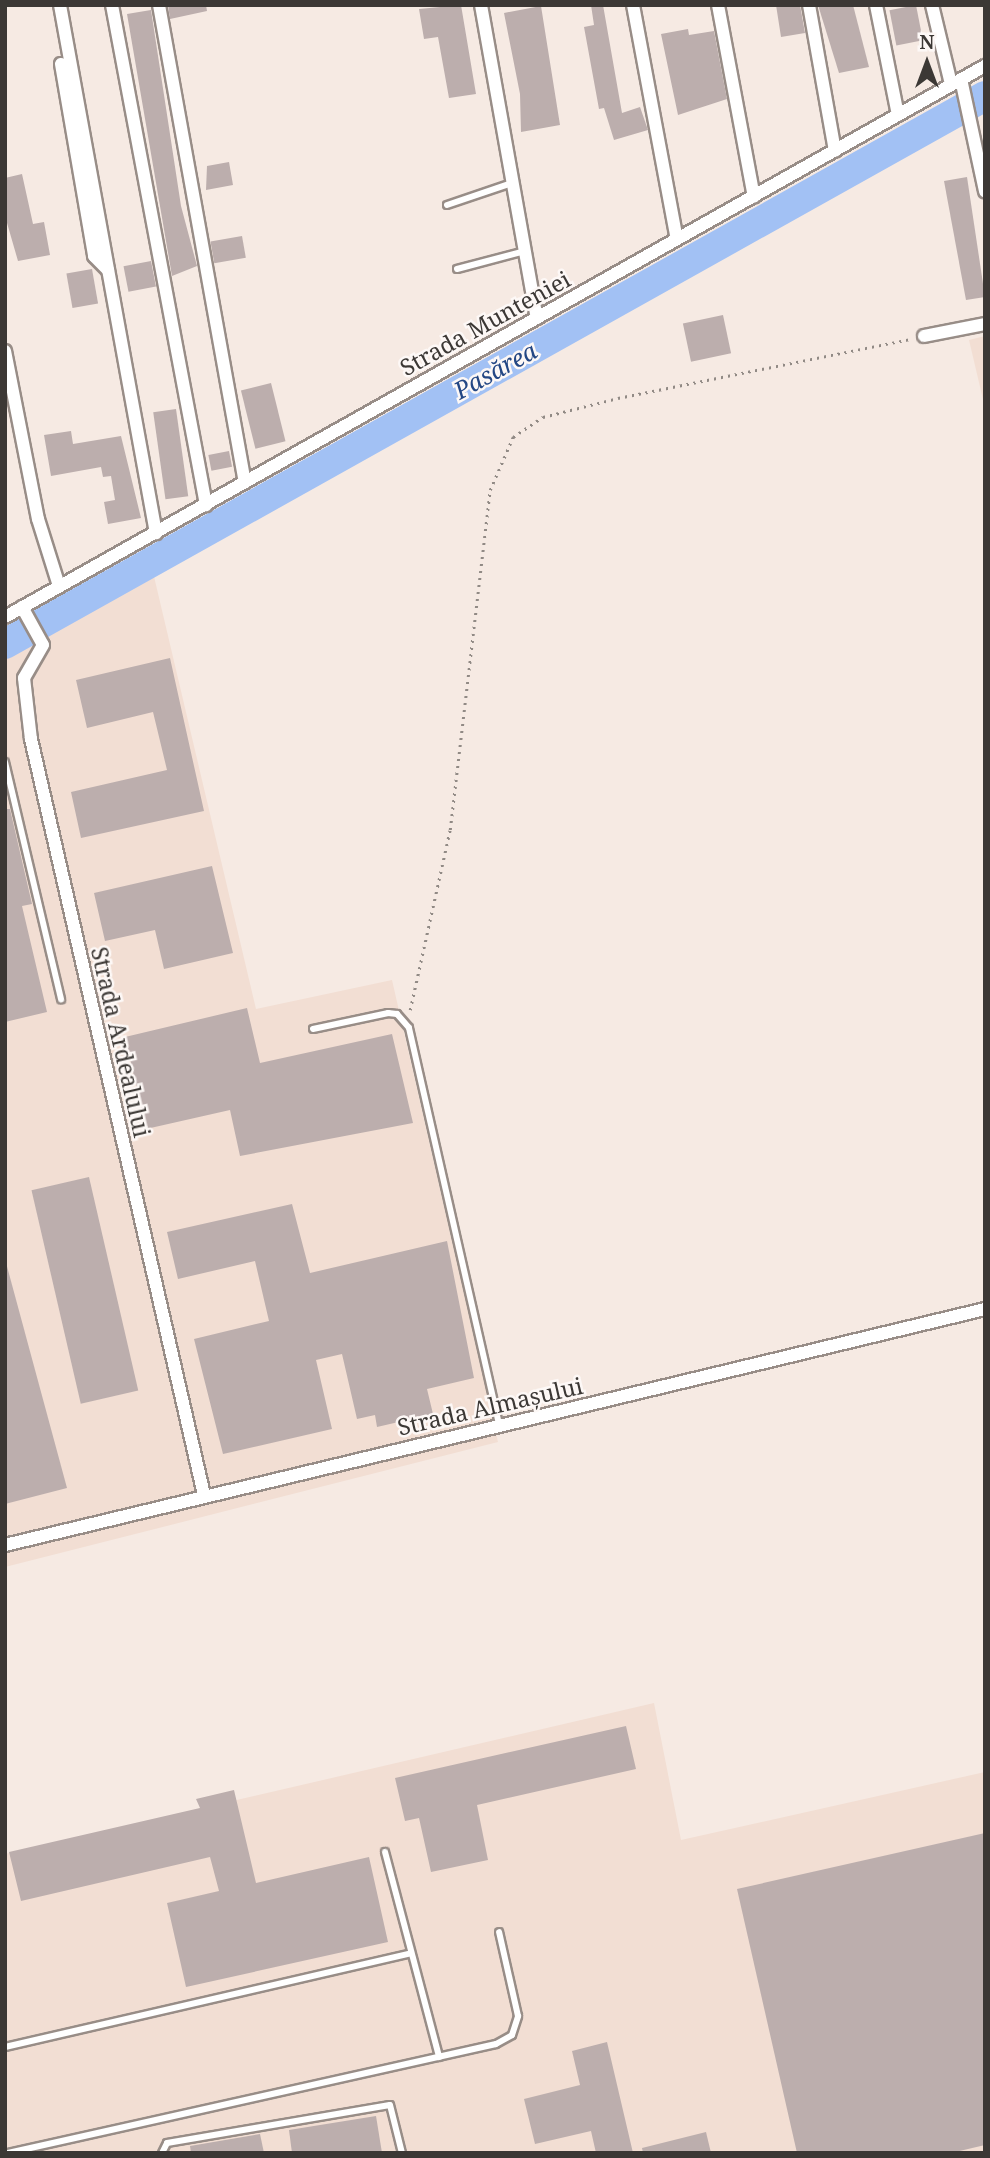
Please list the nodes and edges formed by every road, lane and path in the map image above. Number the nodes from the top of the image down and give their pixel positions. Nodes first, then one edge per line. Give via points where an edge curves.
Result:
1 (60, 5) edge
2 (113, 5) edge
3 (159, 5) edge
4 (481, 5) edge
5 (633, 5) edge
6 (718, 5) edge
7 (808, 5) edge
8 (876, 5) edge
9 (932, 5) edge
10 (61, 64) dead end
11 (985, 66) edge
12 (956, 82) junction
13 (898, 115) junction
14 (835, 151) junction
15 (512, 183) junction
16 (985, 191) edge
17 (754, 197) junction
18 (447, 205) dead end
19 (677, 239) junction
20 (525, 251) junction
21 (457, 269) dead end
22 (108, 270) junction
23 (537, 318) junction
24 (985, 324) edge
25 (923, 336) joint
26 (5, 351) edge
27 (245, 482) junction
28 (206, 505) junction
29 (156, 533) junction
30 (59, 586) junction
31 (24, 612) junction
32 (5, 617) edge
33 (5, 762) edge
34 (61, 999) dead end
35 (404, 1019) junction
36 (313, 1029) dead end
37 (985, 1309) edge
38 (499, 1424) junction
39 (204, 1495) junction
40 (5, 1545) edge
41 (385, 1852) dead end
42 (499, 1931) dead end
43 (408, 1954) junction
44 (5, 2047) edge
45 (439, 2057) junction
46 (8, 2153) edge
47 (162, 2153) edge
48 (402, 2153) edge

1 - 22 street
2 - 28 street
3 - 27 street
4 - 15 street
5 - 19 street
6 - 17 street
7 - 14 street
8 - 13 street
9 - 12 street
10 - 22 street via 94,256
11 - 12 street, Strada Munteniei
12 - 13 street, Strada Munteniei
12 - 16 street via 965,97
13 - 14 street, Strada Munteniei
14 - 17 street, Strada Munteniei
15 - 18 lane
15 - 20 street
17 - 19 street, Strada Munteniei
19 - 23 street, Strada Munteniei
20 - 21 lane
20 - 23 street
22 - 29 street
23 - 27 street, Strada Munteniei
24 - 25 street
25 - 35 path via 618,398 543,417 513,437 490,490 450,830 416,1000
26 - 30 street via 38,519
27 - 28 street, Strada Munteniei
28 - 29 street, Strada Munteniei
29 - 30 street, Strada Munteniei
30 - 31 street, Strada Munteniei
31 - 32 street, Strada Munteniei
31 - 39 street, Strada Ardealului via 43,645 24,678 22,697
33 - 34 lane
35 - 36 lane via 388,1013
35 - 38 lane
37 - 38 street, Strada Almașului
38 - 39 street, Strada Almașului
39 - 40 street, Strada Almașului
41 - 43 lane
42 - 45 lane via 518,2025 496,2044
43 - 44 lane
43 - 45 lane via 418,1968
45 - 46 lane
47 - 48 lane via 167,2143 390,2105

